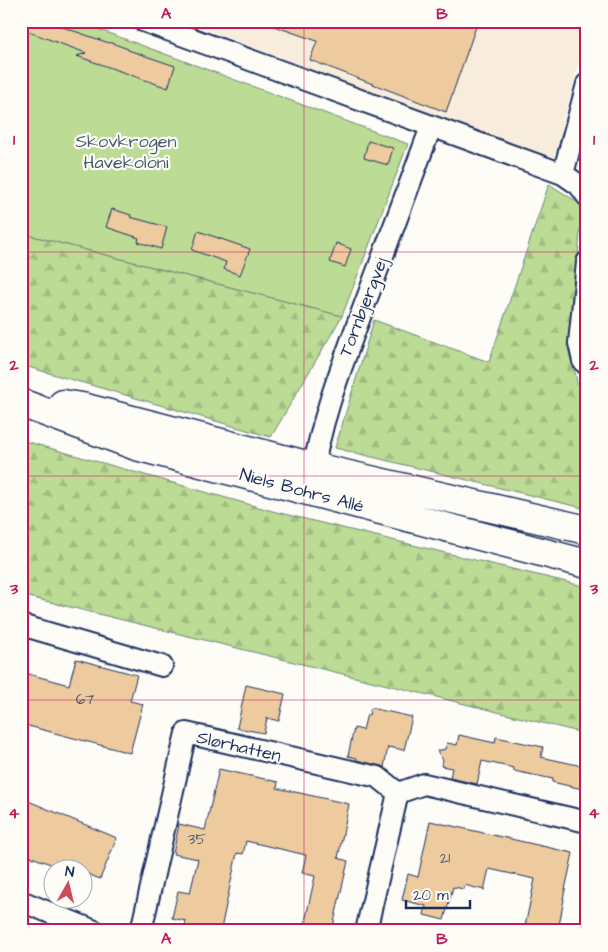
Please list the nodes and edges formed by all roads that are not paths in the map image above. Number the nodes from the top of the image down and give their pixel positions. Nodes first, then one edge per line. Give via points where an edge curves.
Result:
1 (142, 21) edge
2 (587, 84) edge
3 (431, 127) junction
4 (563, 174) junction
5 (587, 196) edge
6 (587, 262) edge
7 (587, 365) edge
8 (21, 396) edge
9 (21, 403) edge
10 (312, 480) junction
11 (587, 530) edge
12 (587, 564) edge
13 (21, 625) edge
14 (162, 666) dead end
15 (398, 793) junction
16 (587, 822) edge
17 (21, 901) edge
18 (95, 931) edge
19 (141, 931) edge
20 (366, 931) edge

1 - 3 street
2 - 4 street
3 - 4 street
3 - 10 street, Tornbjergvej via 342,364
4 - 5 street via 579,185
6 - 7 street via 578,343
8 - 10 street, Niels Bohrs Allé via 82,407
9 - 10 street, Niels Bohrs Allé via 136,446
10 - 11 street, Niels Bohrs Allé
10 - 12 street, Niels Bohrs Allé
13 - 14 street
15 - 16 street via 424,784
15 - 19 street, Slørhatten via 378,778 186,733
15 - 20 street
17 - 18 street

